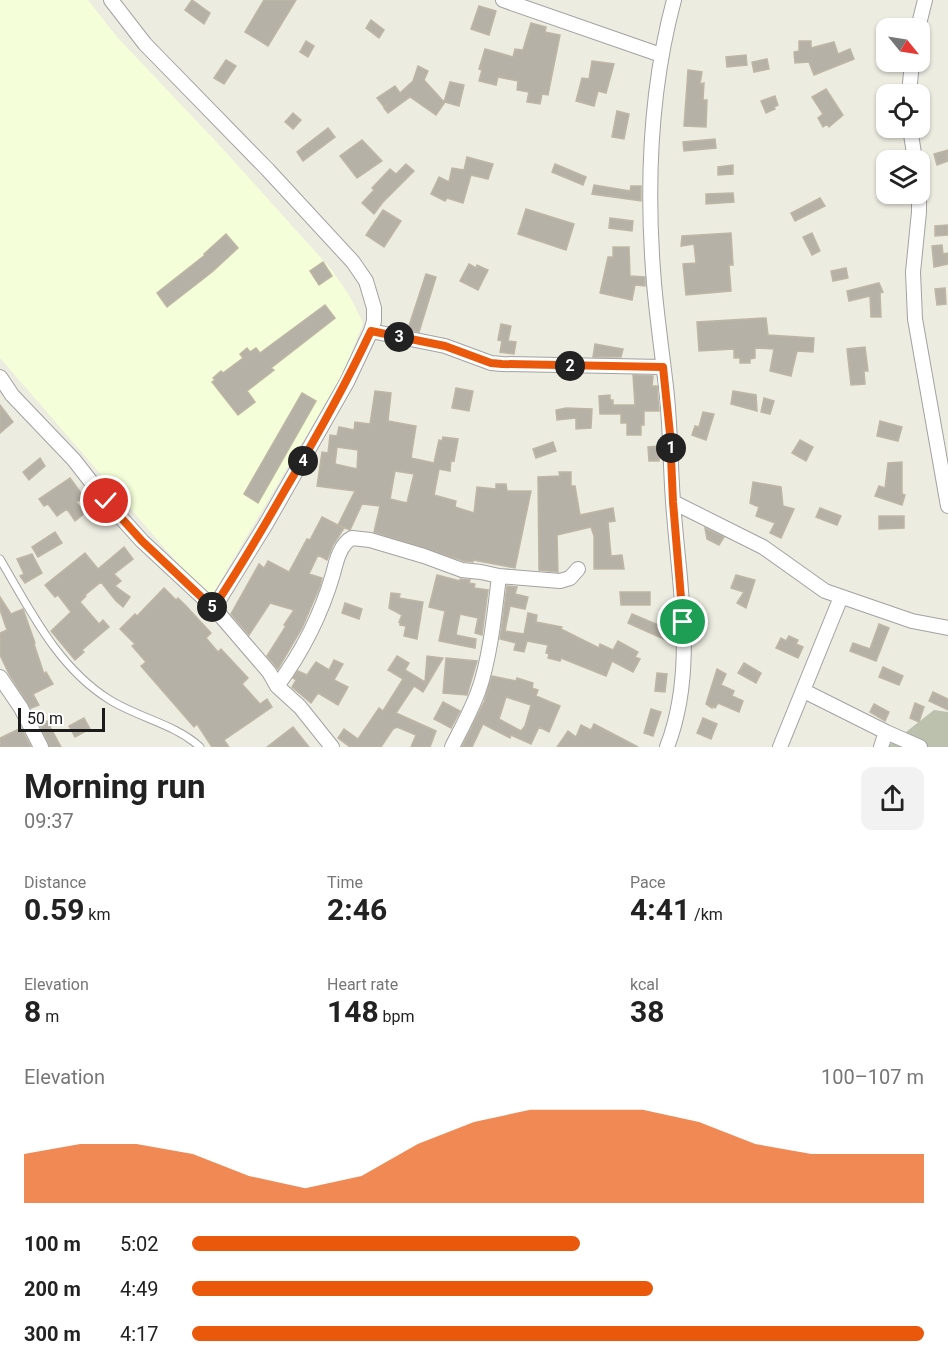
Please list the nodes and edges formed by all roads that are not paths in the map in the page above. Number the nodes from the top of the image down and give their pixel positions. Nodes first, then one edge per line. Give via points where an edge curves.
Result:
1 (111, 0) edge
2 (503, 0) edge
3 (674, 0) edge
4 (924, 0) edge
5 (920, 18) edge
6 (661, 55) junction
7 (919, 204) edge
8 (371, 331) junction
9 (663, 367) junction
10 (0, 377) edge
11 (673, 502) junction
12 (948, 506) edge
13 (0, 559) edge
14 (578, 570) dead end
15 (499, 576) junction
16 (841, 597) junction
17 (213, 608) junction
18 (948, 627) edge
19 (0, 677) edge
20 (278, 686) junction
21 (804, 691) junction
22 (886, 732) junction
23 (41, 747) edge
24 (200, 747) edge
25 (332, 747) edge
26 (452, 747) edge
27 (667, 747) edge
28 (780, 747) edge
29 (881, 747) edge
30 (920, 747) edge

1 - 8 street via 145,44 353,262 371,295
2 - 6 street
3 - 6 street
4 - 5 street
6 - 9 street via 649,184
7 - 12 street via 913,258 915,319
8 - 9 street via 445,346 491,363
8 - 17 street via 304,458
9 - 11 street
10 - 17 street via 142,541
11 - 16 street via 763,547 825,591
11 - 27 street via 684,670 677,716
13 - 24 lane via 45,635 85,680 108,699 183,734
14 - 15 street via 560,581
15 - 20 street via 462,570 370,540 348,539 336,560 317,621
15 - 26 street via 483,676
16 - 18 street via 912,621
16 - 21 street
17 - 20 street
19 - 23 street
20 - 25 street
21 - 22 street
21 - 28 street
22 - 29 street
22 - 30 street

